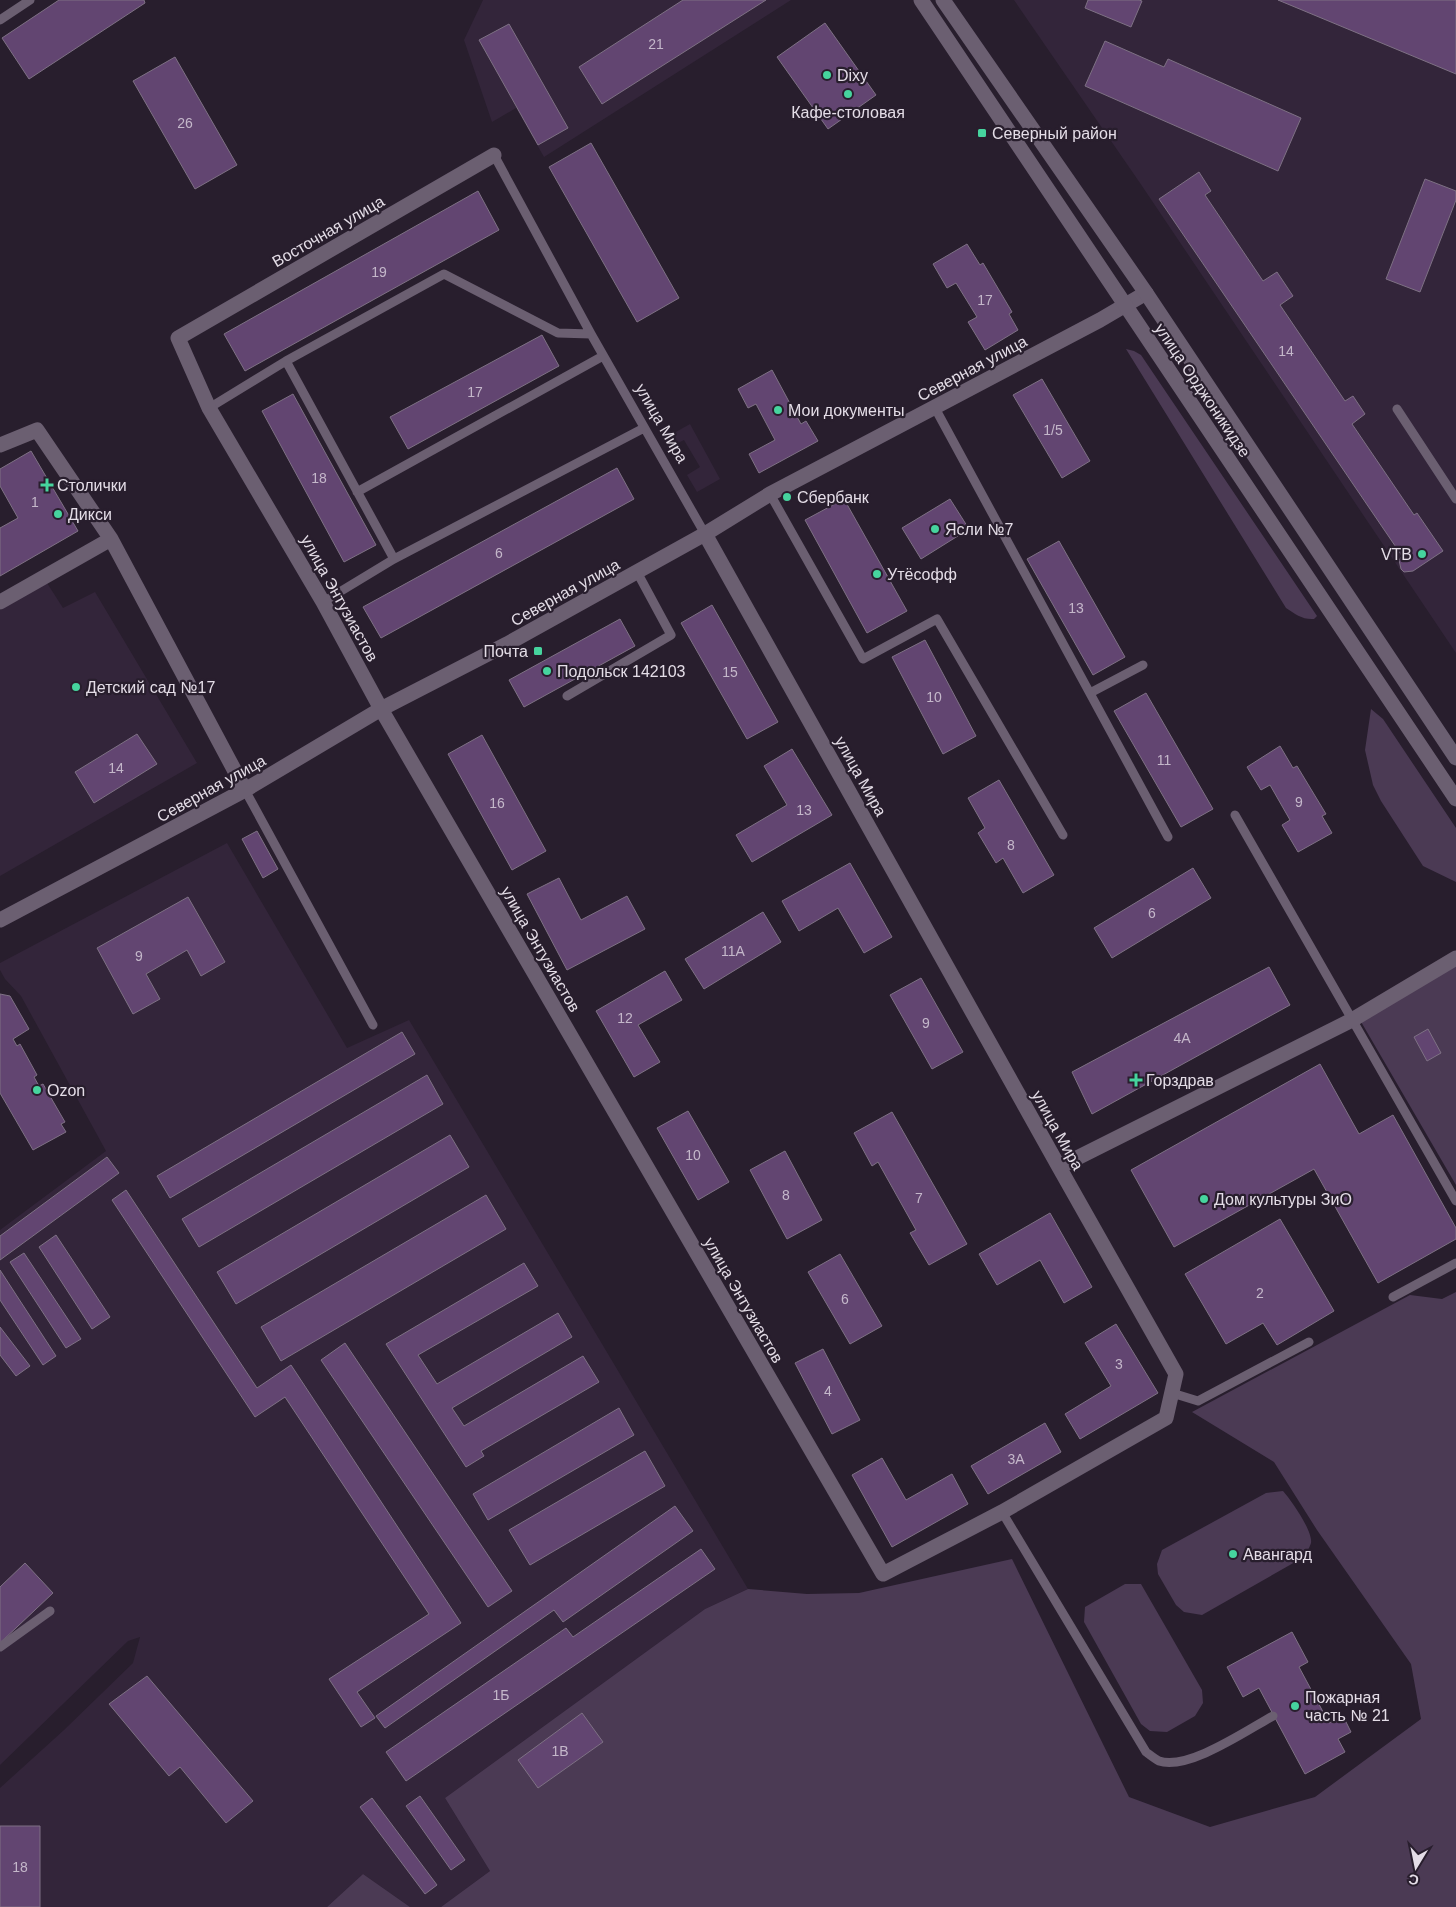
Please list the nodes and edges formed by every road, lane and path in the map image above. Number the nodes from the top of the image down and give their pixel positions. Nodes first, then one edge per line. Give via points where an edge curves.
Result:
1 (30, 0) edge
2 (921, 0) edge
3 (943, 0) edge
4 (0, 20) edge
5 (494, 155) joint
6 (1146, 293) junction
7 (1124, 305) junction
8 (591, 334) junction
9 (178, 338) joint
10 (603, 356) junction
11 (286, 361) junction
12 (209, 408) junction
13 (935, 408) junction
14 (1397, 409) dead end
15 (644, 428) junction
16 (0, 446) edge
17 (357, 492) junction
18 (770, 494) junction
19 (1456, 500) edge
20 (705, 534) junction
21 (111, 539) junction
22 (394, 559) junction
23 (636, 572) junction
24 (0, 602) edge
25 (323, 602) junction
26 (1143, 665) dead end
27 (1090, 693) junction
28 (567, 696) dead end
29 (382, 709) junction
30 (1456, 758) edge
31 (245, 790) junction
32 (1456, 799) edge
33 (1235, 815) dead end
34 (1063, 835) dead end
35 (1168, 837) dead end
36 (0, 920) edge
37 (1456, 958) edge
38 (1352, 1020) junction
39 (373, 1025) dead end
40 (1059, 1167) junction
41 (1456, 1201) edge
42 (1456, 1263) edge
43 (1393, 1296) dead end
44 (1308, 1342) dead end
45 (1172, 1393) junction
46 (1002, 1512) junction
47 (50, 1611) dead end
48 (0, 1647) edge
49 (1274, 1716) dead end

1 - 4 lane
2 - 7 street, улица Орджоникидзе
3 - 6 street, улица Орджоникидзе
5 - 8 lane, улица Мира
5 - 9 street, Восточная улица
6 - 7 street, Северная улица
6 - 30 street, улица Орджоникидзе
7 - 13 street, Северная улица
7 - 32 street, улица Орджоникидзе
8 - 10 lane, улица Мира
8 - 11 lane via 558,333 444,274
9 - 12 street, улица Энтузиастов
10 - 15 lane, улица Мира
10 - 17 lane
11 - 12 lane
11 - 17 lane
12 - 25 street, улица Энтузиастов
13 - 18 street, Северная улица
13 - 27 lane
14 - 19 lane
15 - 20 lane, улица Мира
15 - 22 lane
16 - 21 street via 37,430
17 - 22 lane
18 - 20 street, Северная улица
18 - 34 lane via 864,659 937,619
20 - 23 street, Северная улица
20 - 40 street, улица Мира
21 - 24 street
21 - 31 street
22 - 25 lane
23 - 28 lane via 671,635
23 - 29 street, Северная улица
25 - 29 street, улица Энтузиастов
26 - 27 lane
27 - 35 lane
29 - 31 street, Северная улица
29 - 46 street, улица Энтузиастов via 883,1574
31 - 36 street, Северная улица
31 - 39 lane
33 - 38 lane
37 - 38 street
38 - 40 street
38 - 41 lane
40 - 45 street, улица Мира via 1176,1374
42 - 43 lane
44 - 45 lane via 1198,1401
45 - 46 street, улица Мира via 1166,1418
46 - 49 lane via 1146,1752 1158,1761 1179,1763 1198,1757
47 - 48 lane

